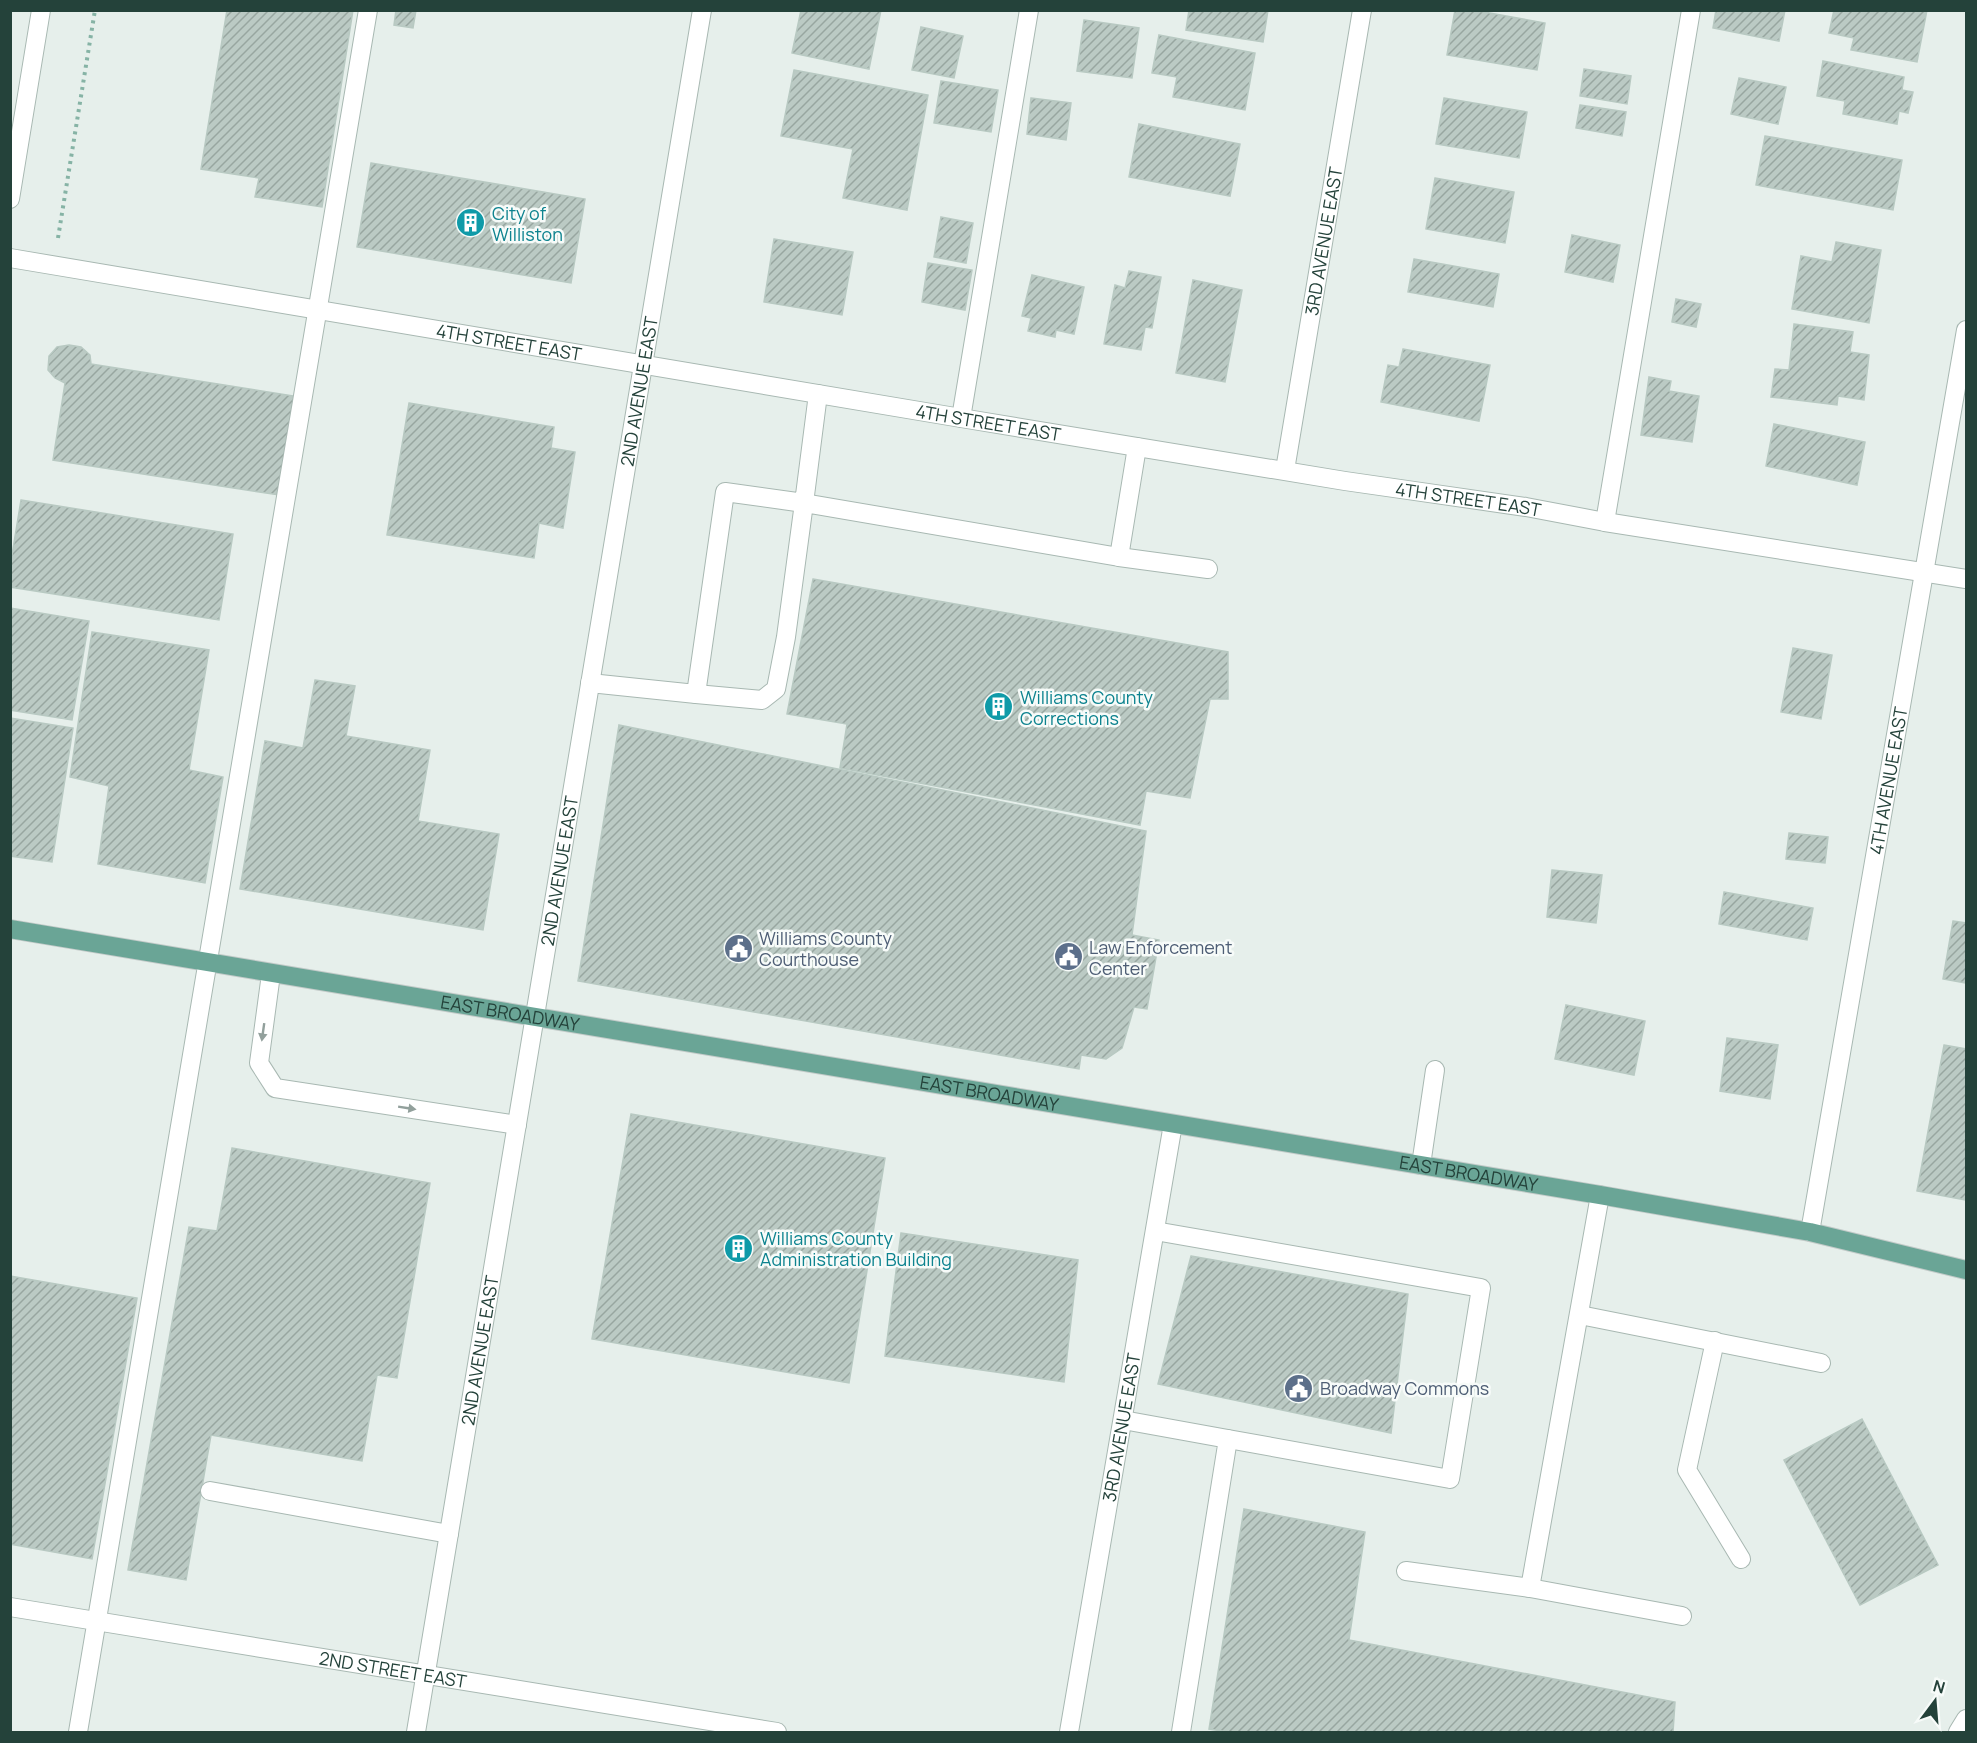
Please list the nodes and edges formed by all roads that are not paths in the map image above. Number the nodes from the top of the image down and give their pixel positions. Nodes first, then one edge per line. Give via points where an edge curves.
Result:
1 (41, 10) edge
2 (368, 10) edge
3 (702, 10) edge
4 (1029, 10) edge
5 (1362, 10) edge
6 (1692, 10) edge
7 (10, 199) edge
8 (10, 258) edge
9 (318, 310) junction
10 (1966, 330) edge
11 (643, 365) junction
12 (818, 394) junction
13 (961, 418) junction
14 (1137, 447) junction
15 (1285, 470) junction
16 (804, 503) junction
17 (1605, 522) junction
18 (1119, 556) junction
19 (1208, 569) dead end
20 (1925, 573) junction
21 (1966, 579) edge
22 (590, 683) junction
23 (696, 694) junction
24 (10, 929) edge
25 (207, 963) junction
26 (271, 974) junction
27 (535, 1018) junction
28 (1435, 1070) dead end
29 (1173, 1124) junction
30 (517, 1125) junction
31 (1421, 1165) junction
32 (1600, 1195) junction
33 (1155, 1231) junction
34 (1810, 1232) junction
35 (1966, 1270) edge
36 (1580, 1315) junction
37 (1715, 1341) junction
38 (1821, 1363) dead end
39 (1123, 1420) junction
40 (1228, 1439) junction
41 (210, 1491) dead end
42 (449, 1534) junction
43 (1741, 1559) dead end
44 (1406, 1571) dead end
45 (1530, 1588) junction
46 (10, 1607) edge
47 (1682, 1616) dead end
48 (96, 1621) junction
49 (426, 1675) junction
50 (1966, 1719) edge
51 (78, 1732) edge
52 (416, 1732) edge
53 (777, 1732) edge
54 (1069, 1732) edge
55 (1181, 1732) edge
56 (1958, 1732) edge

1 - 7 street
2 - 9 street
3 - 11 street, 2ND AVENUE EAST
4 - 13 street
5 - 15 street, 3RD AVENUE EAST
6 - 17 street
8 - 9 street, 4TH STREET EAST
9 - 11 street, 4TH STREET EAST
9 - 25 street
10 - 20 street, 4TH AVENUE EAST
11 - 12 street, 4TH STREET EAST
11 - 22 street, 2ND AVENUE EAST
12 - 13 street, 4TH STREET EAST
12 - 16 street
13 - 14 street, 4TH STREET EAST
14 - 15 street, 4TH STREET EAST
14 - 18 street
15 - 17 street, 4TH STREET EAST
16 - 18 street
16 - 23 street via 776,689 762,700
16 - 23 street via 725,492
17 - 20 street, 4TH STREET EAST
18 - 19 street
20 - 21 street, 4TH STREET EAST
20 - 34 street, 4TH AVENUE EAST
22 - 23 street
22 - 27 street, 2ND AVENUE EAST
24 - 25 main road, EAST BROADWAY
25 - 26 main road, EAST BROADWAY
25 - 48 street
26 - 27 main road, EAST BROADWAY
26 -> 30 street via 259,1063 275,1088
27 - 29 main road, EAST BROADWAY
27 - 30 street, 2ND AVENUE EAST
28 - 31 street
29 - 31 main road, EAST BROADWAY
29 - 33 street, 3RD AVENUE EAST
30 - 42 street, 2ND AVENUE EAST
31 - 32 main road, EAST BROADWAY
32 - 34 main road, EAST BROADWAY
32 - 36 street
33 - 39 street, 3RD AVENUE EAST
33 - 40 street via 1481,1288 1450,1479
34 - 35 main road, EAST BROADWAY
36 - 37 street
36 - 45 street
37 - 38 street
37 - 43 street via 1688,1470
39 - 40 street
39 - 54 street, 3RD AVENUE EAST
40 - 55 street
41 - 42 street
42 - 49 street, 2ND AVENUE EAST
44 - 45 street
45 - 47 street
46 - 48 street, 2ND STREET EAST
48 - 49 street, 2ND STREET EAST
48 - 51 street
49 - 52 street, 2ND AVENUE EAST
49 - 53 street, 2ND STREET EAST
50 - 56 street

